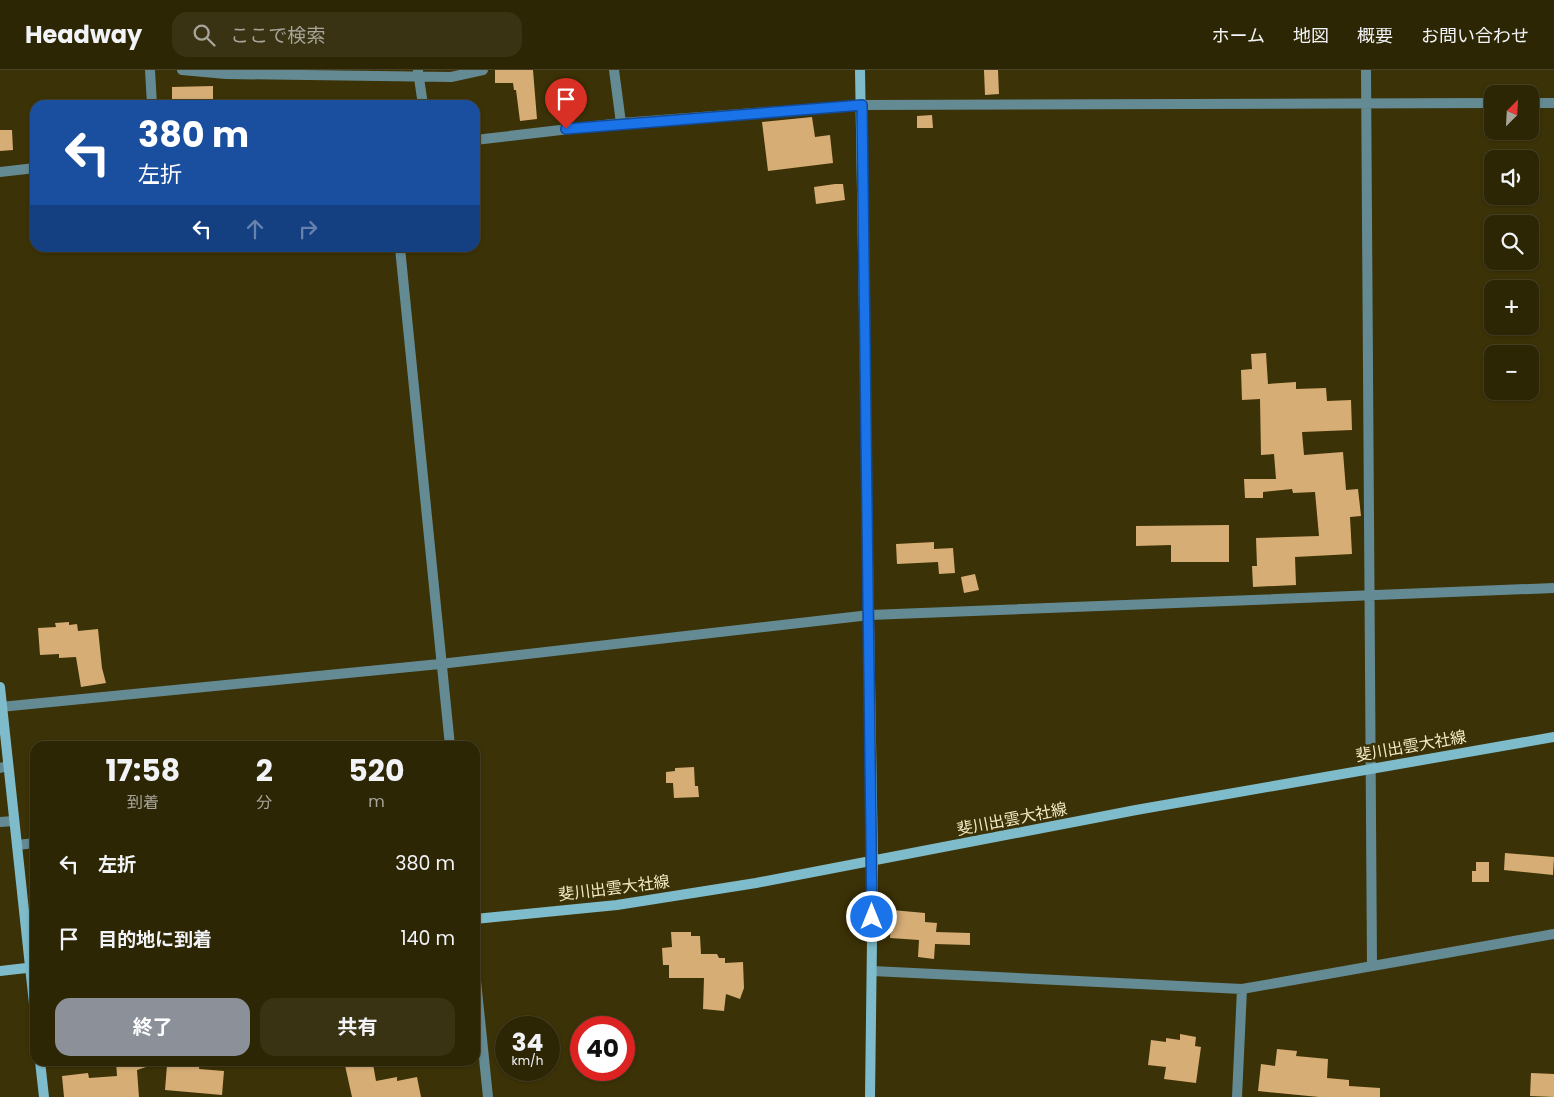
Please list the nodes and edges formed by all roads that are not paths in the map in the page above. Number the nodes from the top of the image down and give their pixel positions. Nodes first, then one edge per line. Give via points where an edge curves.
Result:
1 (150, 70) edge
2 (182, 70) edge
3 (483, 70) edge
4 (614, 70) edge
5 (860, 70) edge
6 (1366, 70) edge
7 (418, 73) edge
8 (152, 100) edge
9 (422, 100) edge
10 (1484, 103) edge
11 (1539, 103) edge
12 (1554, 103) edge
13 (1366, 104) junction
14 (862, 105) junction
15 (621, 123) junction
16 (480, 139) edge
17 (30, 169) edge
18 (0, 172) edge
19 (400, 252) edge
20 (1554, 588) edge
21 (1368, 596) junction
22 (870, 615) junction
23 (440, 664) junction
24 (0, 687) edge
25 (1, 707) edge
26 (1554, 737) edge
27 (449, 741) edge
28 (4, 767) edge
29 (1369, 769) junction
30 (14, 821) junction
31 (0, 822) edge
32 (30, 844) edge
33 (17, 845) junction
34 (873, 862) junction
35 (480, 919) edge
36 (1554, 934) edge
37 (30, 944) edge
38 (1372, 966) junction
39 (30, 967) edge
40 (0, 971) edge
41 (872, 971) junction
42 (1242, 989) junction
43 (480, 1019) edge
44 (41, 1066) edge
45 (44, 1097) edge
46 (488, 1097) edge
47 (870, 1097) edge
48 (1237, 1097) edge

1 - 8 street
2 - 7 street via 226,74
3 - 7 street via 451,78
4 - 15 street
5 - 14 street
6 - 13 street
7 - 9 street
10 - 13 street
11 - 12 street
13 - 14 street
13 - 21 street
14 - 15 street
14 - 22 street
15 - 16 street
17 - 18 street
19 - 23 street
20 - 21 street
21 - 22 street
21 - 29 street
22 - 23 street
22 - 34 street
23 - 25 street
23 - 27 street
24 - 25 street
25 - 28 street
26 - 29 street, 斐川出雲大社線
28 - 30 street
29 - 34 street, 斐川出雲大社線 via 1136,810
29 - 38 street
30 - 31 street
30 - 33 street
32 - 33 street
33 - 37 street
34 - 35 street, 斐川出雲大社線 via 617,905
34 - 41 street
36 - 38 street
38 - 42 street
39 - 40 street
41 - 42 street
41 - 47 street
42 - 48 street
43 - 46 street
44 - 45 street

